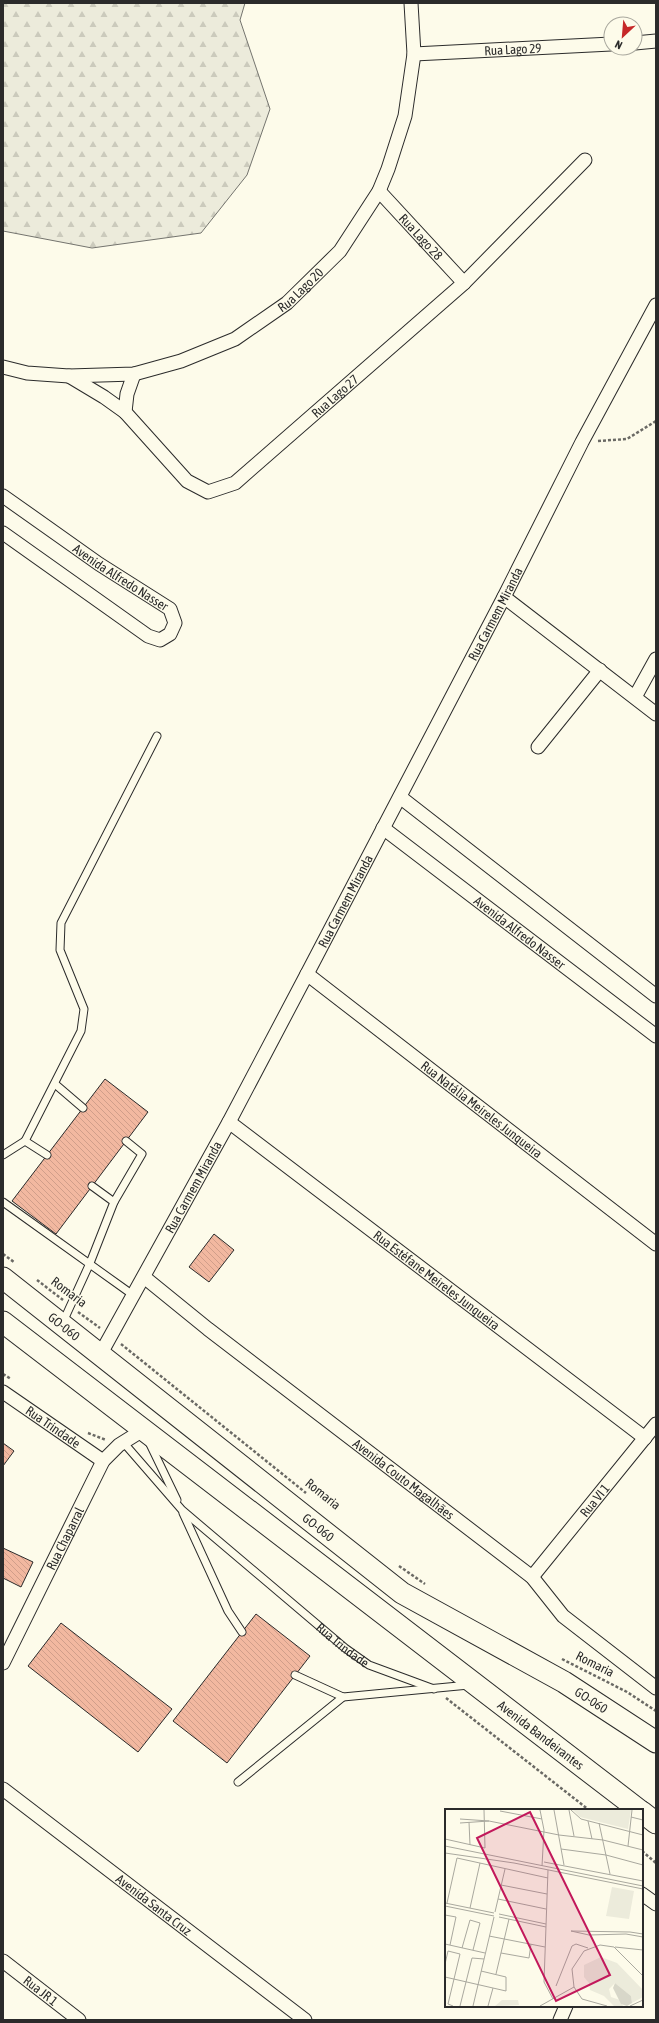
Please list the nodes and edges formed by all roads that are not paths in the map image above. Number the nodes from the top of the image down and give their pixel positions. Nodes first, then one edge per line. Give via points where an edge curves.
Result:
1 (411, 3) edge
2 (656, 41) edge
3 (643, 42) edge
4 (603, 44) edge
5 (414, 54) junction
6 (585, 160) dead end
7 (379, 191) junction
8 (464, 283) junction
9 (656, 305) edge
10 (3, 367) edge
11 (134, 374) junction
12 (68, 376) junction
13 (124, 412) junction
14 (3, 496) edge
15 (3, 533) edge
16 (504, 597) junction
17 (656, 659) edge
18 (600, 670) junction
19 (635, 697) junction
20 (656, 714) edge
21 (157, 736) dead end
22 (538, 747) dead end
23 (400, 796) junction
24 (383, 828) junction
25 (307, 974) junction
26 (656, 996) edge
27 (656, 1036) edge
28 (55, 1084) junction
29 (82, 1108) dead end
30 (229, 1122) junction
31 (25, 1141) junction
32 (126, 1141) dead end
33 (3, 1155) edge
34 (47, 1155) dead end
35 (92, 1186) dead end
36 (3, 1202) edge
37 (114, 1202) junction
38 (656, 1244) edge
39 (90, 1263) junction
40 (9, 1271) edge
41 (144, 1277) junction
42 (133, 1295) junction
43 (3, 1322) edge
44 (62, 1324) junction
45 (100, 1355) junction
46 (3, 1392) edge
47 (656, 1424) edge
48 (143, 1430) junction
49 (645, 1438) junction
50 (123, 1442) junction
51 (103, 1461) junction
52 (182, 1510) junction
53 (532, 1577) junction
54 (242, 1632) dead end
55 (3, 1663) edge
56 (296, 1675) dead end
57 (476, 1684) junction
58 (656, 1688) edge
59 (434, 1689) junction
60 (344, 1697) junction
61 (656, 1742) edge
62 (238, 1782) dead end
63 (3, 1789) edge
64 (638, 1809) edge
65 (643, 1813) edge
66 (656, 1823) edge
67 (643, 1895) edge
68 (656, 1904) edge
69 (3, 1961) edge
70 (566, 2007) edge
71 (79, 2020) edge
72 (305, 2020) edge
73 (560, 2020) edge

1 - 5 street, Rua Lago 20
2 - 3 street
4 - 5 street, Rua Lago 29
5 - 7 street, Rua Lago 20 via 405,116
6 - 8 street, Rua Lago 27
7 - 8 street, Rua Lago 28
7 - 11 street, Rua Lago 20 via 340,251 286,303 235,339 181,361
8 - 13 street, Rua Lago 27 via 235,483 208,492 187,482
9 - 16 street, Rua Carmem Miranda via 582,442
10 - 12 street, Rua Lago 20 via 27,373
11 - 12 street, Rua Lago 20
11 - 13 street
12 - 13 street, Rua Lago 27 via 104,396
14 - 15 street, Avenida Alfredo Nasser via 99,564 170,609 175,623 170,634 160,640 148,636
16 - 18 street
16 - 23 street, Rua Carmem Miranda
17 - 19 street
18 - 19 street
18 - 22 street
19 - 20 street
21 - 28 lane via 61,923 60,950 84,1008 81,1031
23 - 24 street, Rua Carmem Miranda
23 - 26 street
24 - 25 street, Rua Carmem Miranda
24 - 27 street, Avenida Alfredo Nasser
25 - 30 street, Rua Carmem Miranda
25 - 38 street, Rua Natália Meireles Junqueira
28 - 29 lane
28 - 31 lane
30 - 41 street, Rua Carmem Miranda
30 - 49 street, Rua Estéfane Meireles Junqueira
31 - 33 lane
31 - 34 lane
32 - 37 lane via 142,1154
35 - 37 lane
36 - 39 lane
37 - 39 lane
39 - 42 lane
39 - 44 lane
40 - 44 main road, GO-060 / GO-060
41 - 42 street, Rua Carmem Miranda
41 - 53 street, Avenida Couto Magalhães via 214,1334
42 - 45 street, Rua Carmem Miranda
43 - 48 main road
44 - 45 main road, GO-060 / GO-060
45 - 61 main road, GO-060 / GO-060 via 402,1593 564,1682
46 - 51 street, Rua Trindade
47 - 49 street, Rua VI 1
48 - 50 street, Rua Chaparral
48 - 52 lane
48 - 57 main road
49 - 53 street, Rua VI 1
50 - 51 street, Rua Chaparral
50 - 52 lane, Rua Trindade
51 - 55 street, Rua Chaparral
52 - 54 lane via 228,1611
52 - 59 lane, Rua Trindade via 369,1665
53 - 58 street, Avenida Couto Magalhães via 563,1616
56 - 60 lane
57 - 59 lane
57 - 64 main road, Avenida Bandeirantes
59 - 60 lane
60 - 62 lane
63 - 72 street, Avenida Santa Cruz
65 - 66 main road
67 - 68 street
69 - 71 street, Rua JR 1
70 - 73 street

